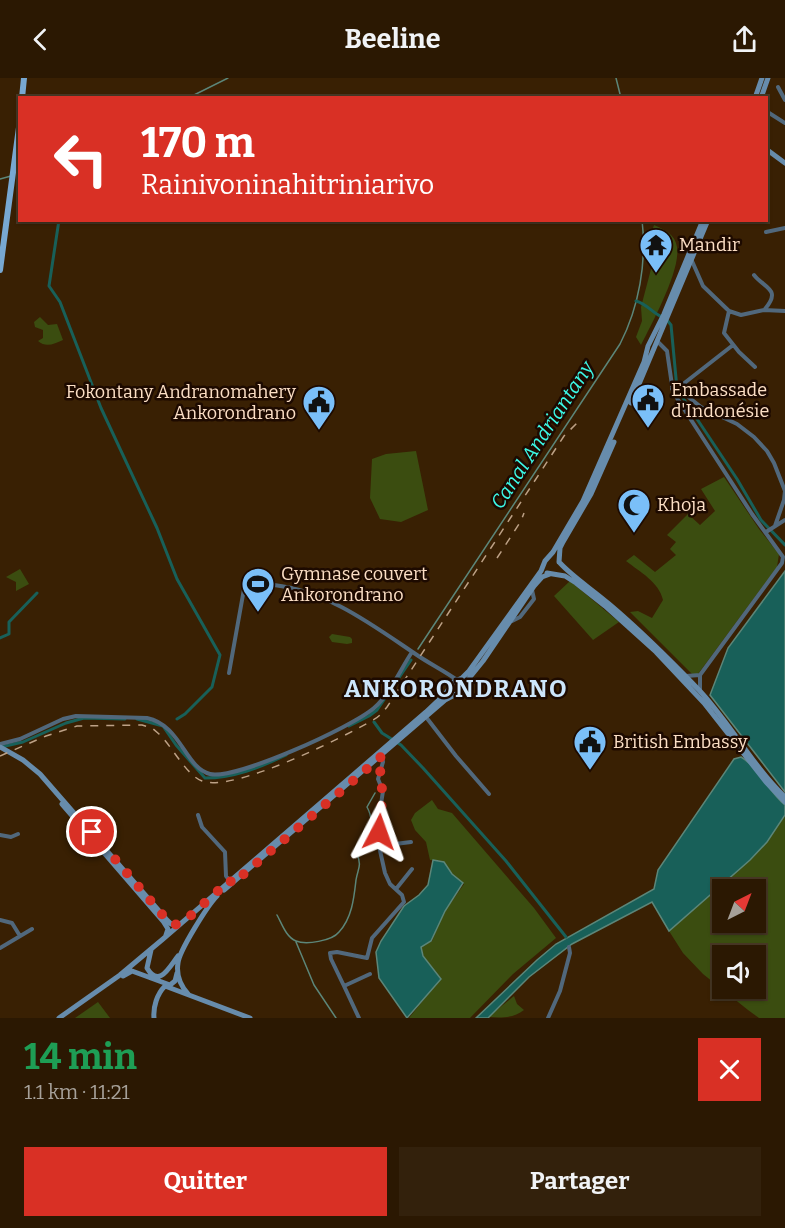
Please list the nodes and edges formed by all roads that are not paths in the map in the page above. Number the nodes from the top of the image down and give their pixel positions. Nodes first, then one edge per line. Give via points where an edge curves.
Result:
1 (24, 78) edge
2 (762, 78) edge
3 (768, 78) edge
4 (778, 87) dead end
5 (22, 96) edge
6 (756, 96) edge
7 (762, 96) edge
8 (785, 100) edge
9 (768, 111) edge
10 (785, 123) edge
11 (18, 133) edge
12 (768, 150) edge
13 (785, 163) edge
14 (702, 222) edge
15 (707, 222) edge
16 (785, 228) edge
17 (766, 232) dead end
18 (692, 261) junction
19 (0, 270) edge
20 (754, 275) dead end
21 (764, 310) junction
22 (729, 311) junction
23 (785, 311) edge
24 (666, 314) junction
25 (733, 345) junction
26 (652, 346) junction
27 (755, 366) dead end
28 (675, 390) junction
29 (785, 520) edge
30 (773, 527) junction
31 (766, 532) junction
32 (548, 558) junction
33 (560, 562) junction
34 (784, 563) edge
35 (543, 566) junction
36 (552, 574) junction
37 (412, 652) junction
38 (444, 672) junction
39 (229, 673) dead end
40 (700, 675) junction
41 (685, 676) junction
42 (458, 681) junction
43 (451, 686) junction
44 (463, 687) junction
45 (700, 691) junction
46 (456, 693) junction
47 (426, 717) junction
48 (396, 741) junction
49 (0, 747) edge
50 (9, 753) junction
51 (382, 756) junction
52 (759, 769) junction
53 (489, 794) dead end
54 (785, 797) edge
55 (785, 801) edge
56 (198, 815) dead end
57 (18, 834) dead end
58 (0, 835) edge
59 (411, 842) dead end
60 (379, 846) junction
61 (412, 869) dead end
62 (231, 882) junction
63 (396, 889) junction
64 (200, 908) junction
65 (204, 915) junction
66 (188, 918) junction
67 (0, 920) edge
68 (181, 923) junction
69 (197, 925) junction
70 (32, 929) dead end
71 (20, 936) junction
72 (163, 939) junction
73 (569, 947) dead end
74 (0, 948) edge
75 (152, 949) junction
76 (179, 956) junction
77 (141, 958) junction
78 (370, 974) dead end
79 (177, 975) junction
80 (146, 976) junction
81 (157, 982) junction
82 (167, 986) junction
83 (344, 986) junction
84 (160, 991) junction
85 (188, 994) junction
86 (59, 1018) edge
87 (66, 1018) edge
88 (154, 1018) edge
89 (250, 1018) edge
90 (359, 1018) edge
91 (548, 1018) edge

1 - 5 main road
2 - 6 main road
3 - 7 main road
4 - 8 street
9 - 10 street
11 - 19 main road
12 - 13 main road
14 - 24 main road
15 - 18 main road
16 - 17 street
18 - 22 street via 703,286
18 - 24 main road
20 - 21 street via 772,294
21 - 22 street via 741,315
21 - 23 street
22 - 25 street via 724,333
24 - 26 main road
25 - 27 street
25 - 28 street
26 - 28 street via 667,351
26 - 32 main road via 587,494
26 - 33 main road via 600,476 560,548
28 - 30 street via 707,411 738,424 766,451 785,491
28 - 31 street
29 - 30 street
30 - 31 street
31 - 34 street via 779,548
32 - 33 main road
32 - 35 main road
33 - 36 main road via 559,570
33 - 41 main road
34 - 40 street
35 - 36 main road
35 - 42 main road via 479,658
36 - 44 main road via 542,577
36 - 52 main road via 567,577 589,592 656,652
37 - 38 street
37 - 39 street via 390,634 328,600 284,586 253,583 244,589
37 - 49 street via 383,699 360,718 267,762 230,772 201,770 169,729 147,718 76,716
38 - 42 street
38 - 43 street
40 - 41 street
40 - 45 street
41 - 45 main road
42 - 43 main road
42 - 44 main road
43 - 46 main road
43 - 48 main road
44 - 46 main road
45 - 52 main road
46 - 47 main road
47 - 48 main road
47 - 53 street
48 - 51 main road
48 - 62 main road
49 - 50 main road
50 - 68 main road via 24,760 45,779 169,922
50 - 72 main road via 43,782 163,921 168,929
51 - 60 street via 378,779 383,791
51 - 62 main road
52 - 54 main road
52 - 55 main road
56 - 62 street via 202,827 225,852 226,876
57 - 58 street
59 - 60 street
60 - 63 street via 385,873
61 - 63 street
62 - 64 main road
62 - 65 main road
63 - 83 street via 404,902 372,938 367,958 330,953
64 - 65 main road via 198,912
64 - 66 main road
65 - 69 main road
66 - 68 main road
66 - 69 main road via 195,919
67 - 71 street via 12,923
68 - 72 main road
69 - 76 main road
70 - 71 street
71 - 74 street
72 - 75 main road
73 - 91 street via 560,991
75 - 76 main road via 147,968 157,976 165,974
75 - 77 main road
76 - 79 main road
77 - 80 main road via 137,968
77 - 86 main road
78 - 83 street
79 - 80 main road via 170,985
79 - 82 main road via 178,988
79 - 85 main road
80 - 81 main road
80 - 87 main road via 130,972
81 - 82 main road
81 - 84 main road
82 - 84 main road
82 - 85 main road
83 - 90 street
84 - 88 main road
85 - 89 main road

